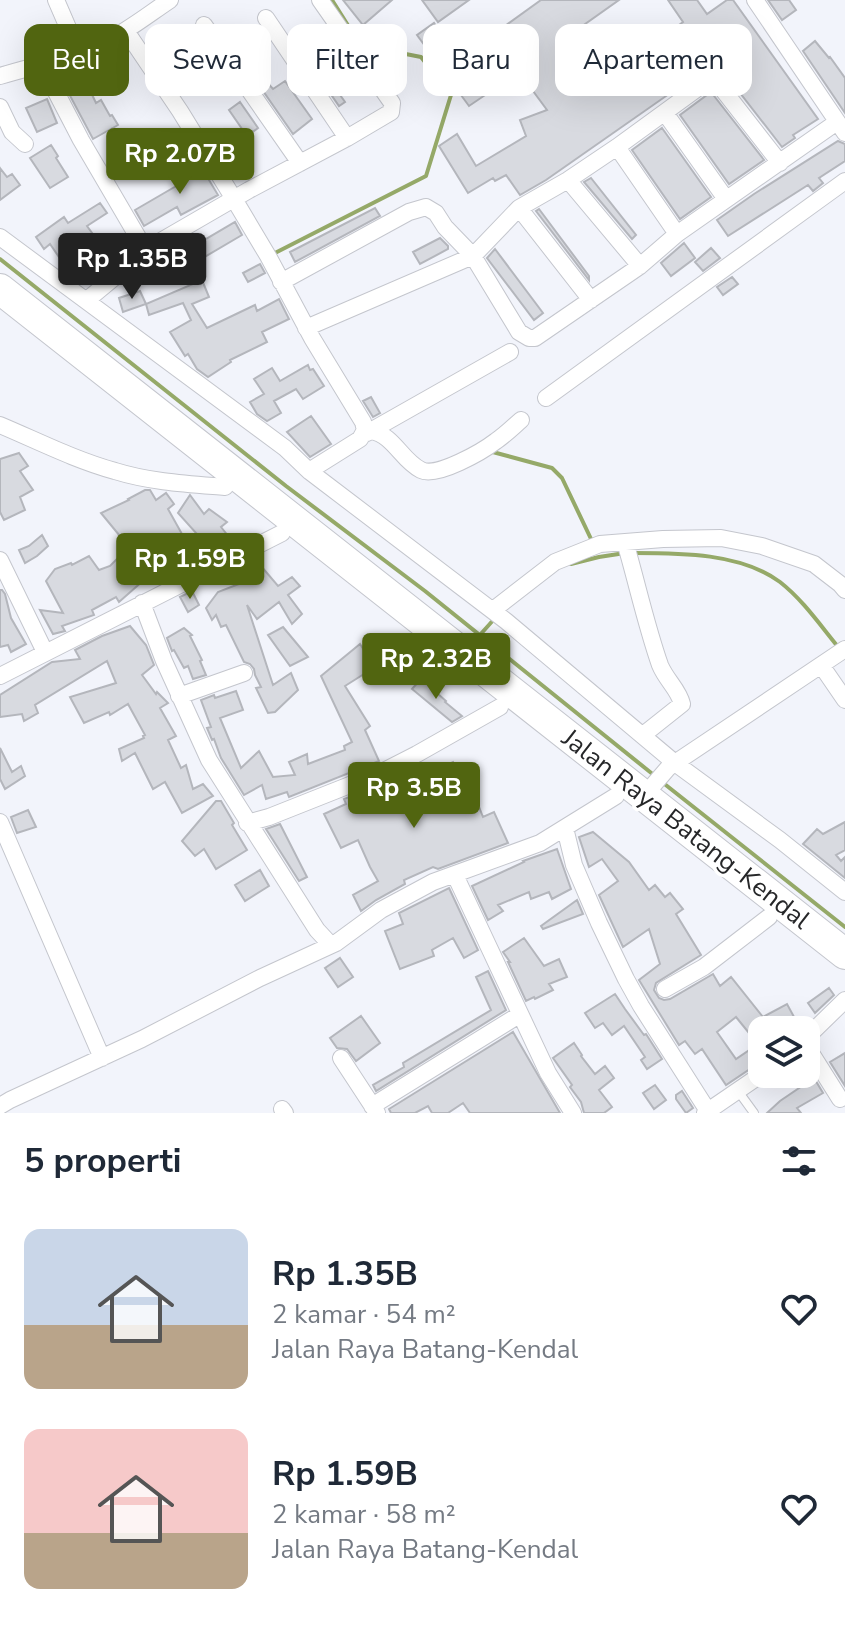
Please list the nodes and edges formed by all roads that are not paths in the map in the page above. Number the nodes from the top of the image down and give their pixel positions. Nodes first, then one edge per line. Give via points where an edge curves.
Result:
1 (56, 0) edge
2 (170, 0) edge
3 (320, 0) edge
4 (755, 0) edge
5 (266, 18) dead end
6 (66, 24) edge
7 (129, 29) edge
8 (129, 35) edge
9 (24, 68) edge
10 (0, 76) edge
11 (58, 96) edge
12 (253, 96) edge
13 (688, 96) edge
14 (728, 96) edge
15 (0, 107) edge
16 (665, 113) junction
17 (841, 128) edge
18 (347, 138) junction
19 (25, 144) dead end
20 (617, 147) junction
21 (300, 163) junction
22 (780, 163) junction
23 (568, 180) junction
24 (845, 181) edge
25 (234, 199) junction
26 (726, 199) junction
27 (519, 208) junction
28 (677, 234) junction
29 (0, 237) edge
30 (146, 251) junction
31 (473, 256) junction
32 (640, 266) junction
33 (281, 282) junction
34 (0, 289) edge
35 (87, 300) junction
36 (591, 300) junction
37 (0, 314) edge
38 (306, 328) junction
39 (510, 352) dead end
40 (546, 398) dead end
41 (521, 420) dead end
42 (0, 425) edge
43 (365, 435) junction
44 (309, 471) junction
45 (225, 487) junction
46 (282, 533) junction
47 (626, 545) junction
48 (0, 560) edge
49 (845, 590) edge
50 (142, 603) junction
51 (498, 615) junction
52 (845, 649) edge
53 (45, 652) junction
54 (821, 665) junction
55 (244, 673) dead end
56 (0, 676) edge
57 (179, 696) junction
58 (845, 700) edge
59 (500, 707) junction
60 (643, 735) junction
61 (672, 765) junction
62 (637, 793) junction
63 (0, 822) edge
64 (247, 823) junction
65 (565, 828) junction
66 (455, 875) junction
67 (845, 892) edge
68 (769, 917) junction
69 (330, 944) junction
70 (845, 954) edge
71 (845, 974) edge
72 (665, 989) dead end
73 (845, 1000) edge
74 (519, 1015) junction
75 (820, 1024) edge
76 (102, 1058) junction
77 (341, 1058) dead end
78 (820, 1067) edge
79 (748, 1084) edge
80 (738, 1091) junction
81 (840, 1099) dead end
82 (0, 1106) edge
83 (375, 1110) edge
84 (706, 1112) edge
85 (573, 1113) edge
86 (754, 1113) edge

1 - 6 street
2 - 7 street
3 - 18 street via 393,108
4 - 17 street
5 - 18 street
8 - 25 street
9 - 10 street
11 - 30 street
12 - 21 street
13 - 16 street
14 - 22 street
15 - 19 street via 12,132
16 - 20 street
16 - 26 street
17 - 22 street
18 - 21 street
20 - 23 street
20 - 28 street
21 - 25 street
22 - 26 street
23 - 27 street
23 - 32 street
24 - 40 street
25 - 30 street
25 - 33 street
26 - 28 street
27 - 31 street
27 - 36 street
28 - 32 street
29 - 35 street
30 - 35 street
31 - 33 street via 426,207
31 - 36 street via 519,332 529,338 540,336
31 - 38 street
32 - 36 street
33 - 38 street
34 - 62 highway, Jalan Raya Batang-Kendal
35 - 44 street
37 - 45 highway, Jalan Raya Batang-Kendal
38 - 43 street via 363,422
39 - 43 street
41 - 43 street via 453,466 428,471 418,468 384,435
42 - 45 street via 116,472
43 - 44 street
44 - 51 street
45 - 46 highway, Jalan Raya Batang-Kendal
46 - 50 street
46 - 59 highway, Jalan Raya Batang-Kendal
47 - 49 street via 721,538 762,546 814,564
47 - 51 street via 600,544 555,562
47 - 60 street via 648,632 682,704
48 - 53 street
50 - 53 street
50 - 57 street
51 - 60 street
52 - 54 street
53 - 56 street
54 - 58 street
54 - 61 street
55 - 57 street
57 - 64 street
59 - 62 highway, Jalan Raya Batang-Kendal
59 - 64 street via 380,773
60 - 61 street
61 - 62 street
61 - 67 street
62 - 65 street
62 - 68 highway, Jalan Raya Batang-Kendal
62 - 70 highway, Jalan Raya Batang-Kendal
63 - 76 street
64 - 69 street
65 - 66 street
65 - 84 street via 574,865 626,979
66 - 69 street via 381,910
66 - 74 street
68 - 71 highway, Jalan Raya Batang-Kendal
68 - 72 street via 704,967
69 - 76 street
73 - 75 street
74 - 83 street
74 - 85 street
76 - 82 street
77 - 83 street
78 - 81 street
79 - 80 street
80 - 84 street
80 - 86 lane

